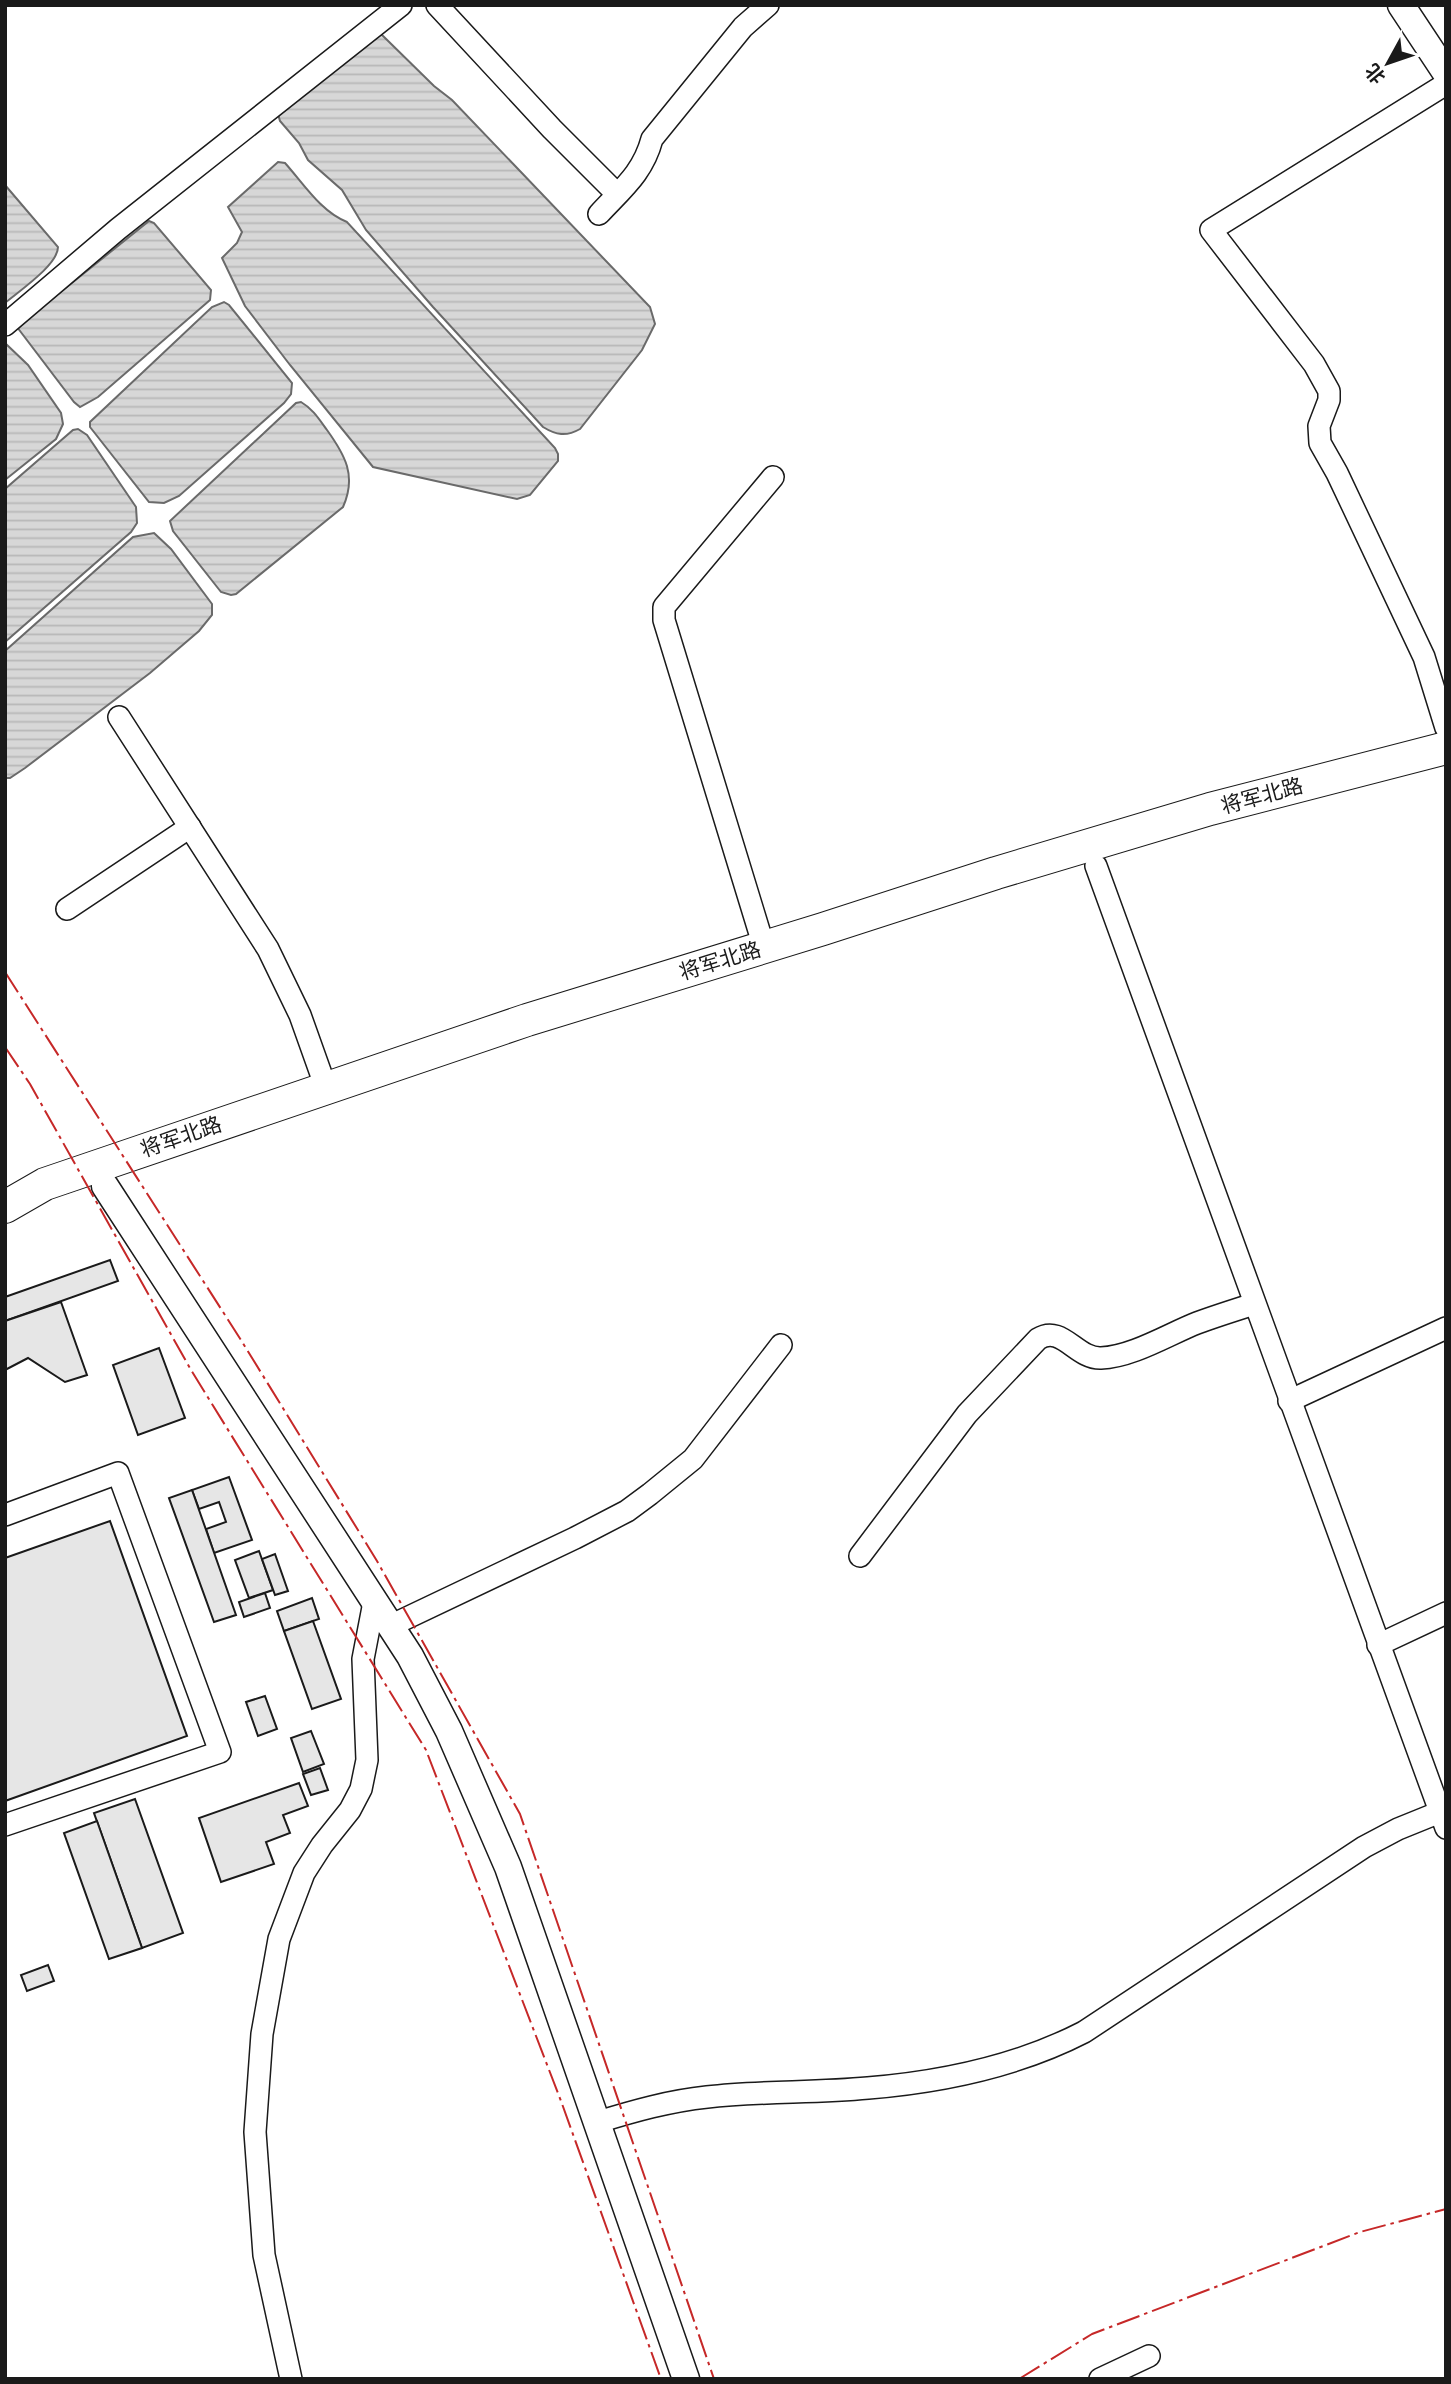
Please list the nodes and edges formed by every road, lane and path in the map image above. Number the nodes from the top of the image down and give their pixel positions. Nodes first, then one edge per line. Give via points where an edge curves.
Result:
1 (401, 5) edge
2 (437, 5) edge
3 (768, 5) edge
4 (1401, 5) edge
5 (1446, 73) edge
6 (1446, 84) edge
7 (617, 194) junction
8 (599, 214) dead end
9 (5, 325) edge
10 (773, 477) dead end
11 (120, 717) dead end
12 (1446, 728) edge
13 (1446, 748) edge
14 (1446, 770) edge
15 (190, 827) junction
16 (1096, 866) junction
17 (67, 909) dead end
18 (764, 947) junction
19 (326, 1088) junction
20 (105, 1186) junction
21 (5, 1209) edge
22 (1254, 1304) junction
23 (1446, 1328) edge
24 (781, 1345) dead end
25 (1289, 1401) junction
26 (5, 1515) edge
27 (860, 1556) dead end
28 (374, 1602) junction
29 (1446, 1613) edge
30 (390, 1626) junction
31 (1378, 1645) junction
32 (1442, 1813) edge
33 (5, 1825) edge
34 (598, 2122) junction
35 (1149, 2356) dead end
36 (291, 2379) edge
37 (686, 2379) edge
38 (1100, 2379) edge

1 - 9 street via 118,229
2 - 7 street
3 - 7 street via 743,27 652,139 647,159
4 - 5 main road
6 - 12 street via 1211,230 1325,382 1329,400 1319,426 1320,443 1424,657
7 - 8 street
10 - 18 street via 664,607 664,620
11 - 15 street
13 - 18 highway, 将军北路 via 1197,813
14 - 16 highway, 将军北路
15 - 17 street
15 - 19 street via 280,972
16 - 20 highway, 将军北路 via 533,1040
16 - 22 street
18 - 19 highway, 将军北路
19 - 21 highway, 将军北路 via 45,1184
20 - 21 highway, 将军北路 via 52,1205
20 - 28 main road
22 - 25 street
22 - 27 street via 1102,1359 1085,1354 1055,1334 1038,1339 967,1415
23 - 25 street
24 - 30 street via 693,1459 627,1511
25 - 31 street
26 - 33 street via 118,1473 219,1752
28 - 30 main road
28 - 36 street via 363,1659 365,1774 351,1810 304,1873 279,1939 262,2034 255,2132 264,2255
29 - 31 street
30 - 34 main road via 428,1688 489,1821
31 - 32 street
32 - 34 street via 1364,1847 1084,2032 1039,2053 931,2079 870,2088 707,2097 658,2104
34 - 37 main road
35 - 38 street

